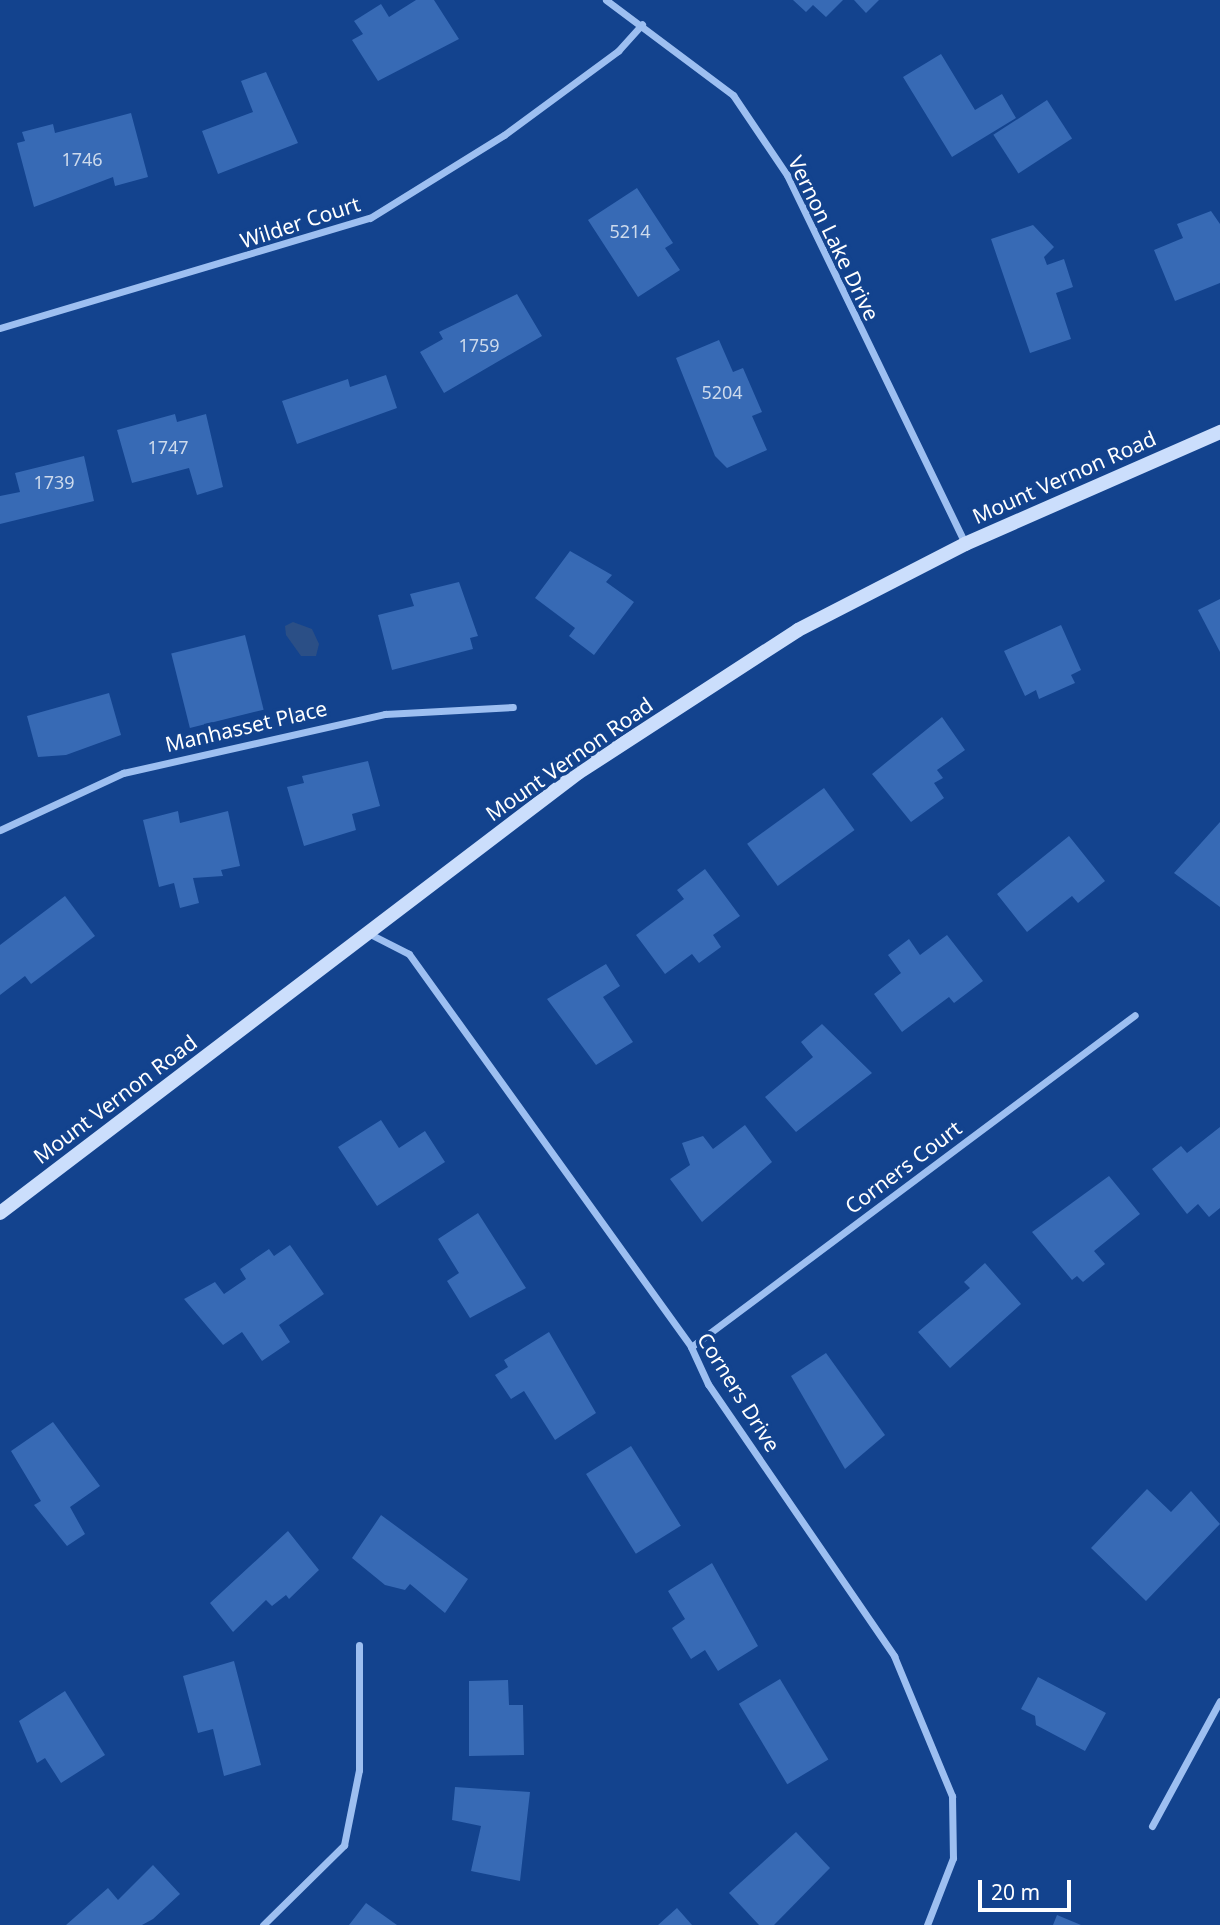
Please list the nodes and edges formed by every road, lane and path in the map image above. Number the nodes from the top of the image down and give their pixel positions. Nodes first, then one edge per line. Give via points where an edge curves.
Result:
1 (606, 0) edge
2 (642, 24) junction
3 (0, 328) edge
4 (1220, 432) edge
5 (965, 544) junction
6 (513, 707) dead end
7 (0, 830) edge
8 (368, 933) junction
9 (1135, 1015) dead end
10 (0, 1213) edge
11 (691, 1347) junction
12 (359, 1645) dead end
13 (1220, 1701) edge
14 (1152, 1826) dead end
15 (263, 1925) edge
16 (927, 1925) edge

1 - 2 street, Vernon Lake Drive
2 - 3 street, Wilder Court via 618,51 504,135 370,218
2 - 5 street, Vernon Lake Drive via 733,96 788,175
4 - 5 main road, Mount Vernon Road
5 - 8 main road, Mount Vernon Road via 798,630 578,773
6 - 7 street, Manhasset Place via 385,714 123,773
8 - 10 main road, Mount Vernon Road
8 - 11 street, Corners Drive via 409,954
9 - 11 street, Corners Court
11 - 16 street, Corners Drive via 708,1384 894,1656 930,1734 952,1796 953,1858
12 - 15 street via 359,1770 344,1845
13 - 14 street

